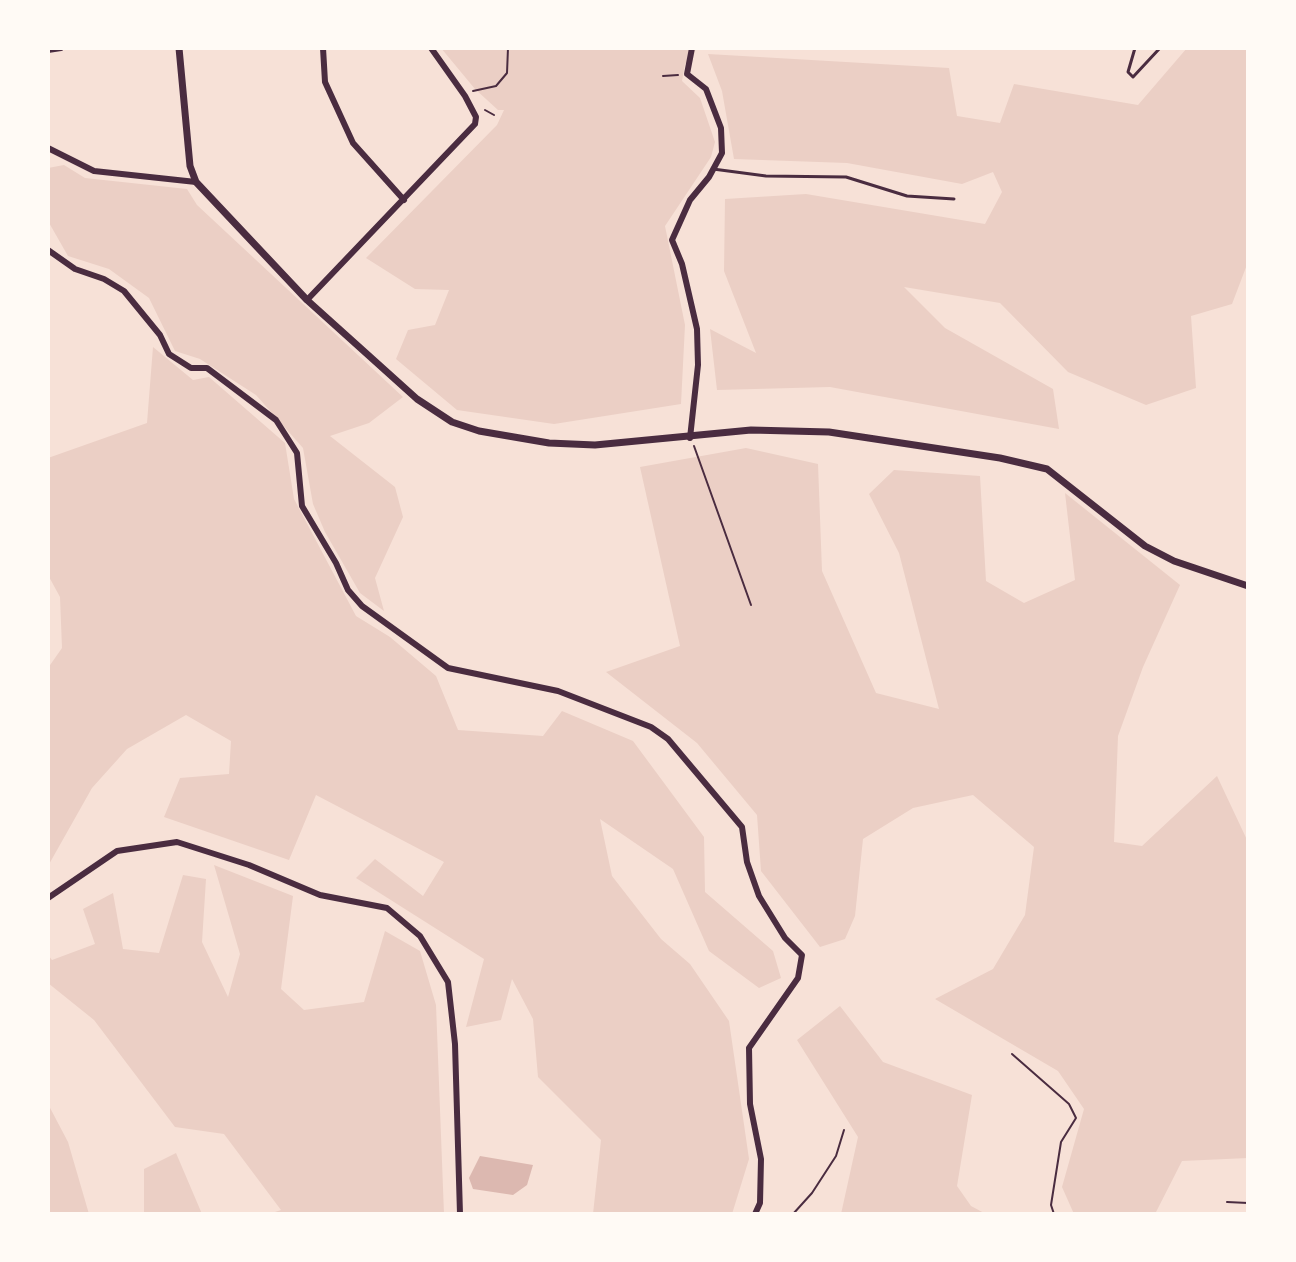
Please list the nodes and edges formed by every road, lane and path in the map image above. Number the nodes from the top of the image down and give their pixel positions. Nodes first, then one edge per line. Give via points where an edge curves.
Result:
1 (61, 48) edge
2 (179, 48) edge
3 (323, 48) edge
4 (431, 48) edge
5 (508, 48) edge
6 (692, 48) edge
7 (1135, 48) edge
8 (1160, 48) edge
9 (48, 50) edge
10 (687, 74) junction
11 (663, 76) dead end
12 (477, 91) dead end
13 (481, 102) dead end
14 (494, 115) dead end
15 (48, 148) edge
16 (713, 169) junction
17 (196, 182) junction
18 (954, 199) dead end
19 (404, 200) junction
20 (48, 250) edge
21 (307, 300) junction
22 (690, 438) junction
23 (1248, 586) edge
24 (751, 605) dead end
25 (48, 898) edge
26 (1012, 1054) dead end
27 (844, 1130) dead end
28 (1227, 1202) dead end
29 (1248, 1203) edge
30 (460, 1214) edge
31 (755, 1214) edge
32 (793, 1214) edge
33 (1054, 1214) edge

1 - 9 street
2 - 17 street
3 - 19 street via 325,82 353,143
4 - 19 street via 465,96 475,124
5 - 12 path via 507,73 496,86
6 - 10 street
7 - 8 lane via 1128,72 1133,77
10 - 11 path
10 - 16 street via 706,89 721,128 722,153
13 - 14 path
15 - 17 street via 94,171
16 - 18 lane via 846,177 907,196
16 - 22 street via 690,200 672,240 697,329
17 - 21 street
19 - 21 street
20 - 31 street via 124,291 169,354 191,368 207,368 276,420 297,453 302,506 362,606 448,668 558,691 651,727 668,739 742,827 759,896 802,955 798,978 749,1048 750,1104 761,1159
21 - 22 street via 417,399 452,422 549,443
22 - 23 street via 751,430 829,432 1047,469 1145,546 1208,576
22 - 24 path
25 - 30 street via 117,851 177,842 320,895 387,908 420,936 448,982
26 - 33 path via 1069,1104 1076,1118 1061,1142
27 - 32 path via 836,1156
28 - 29 path

